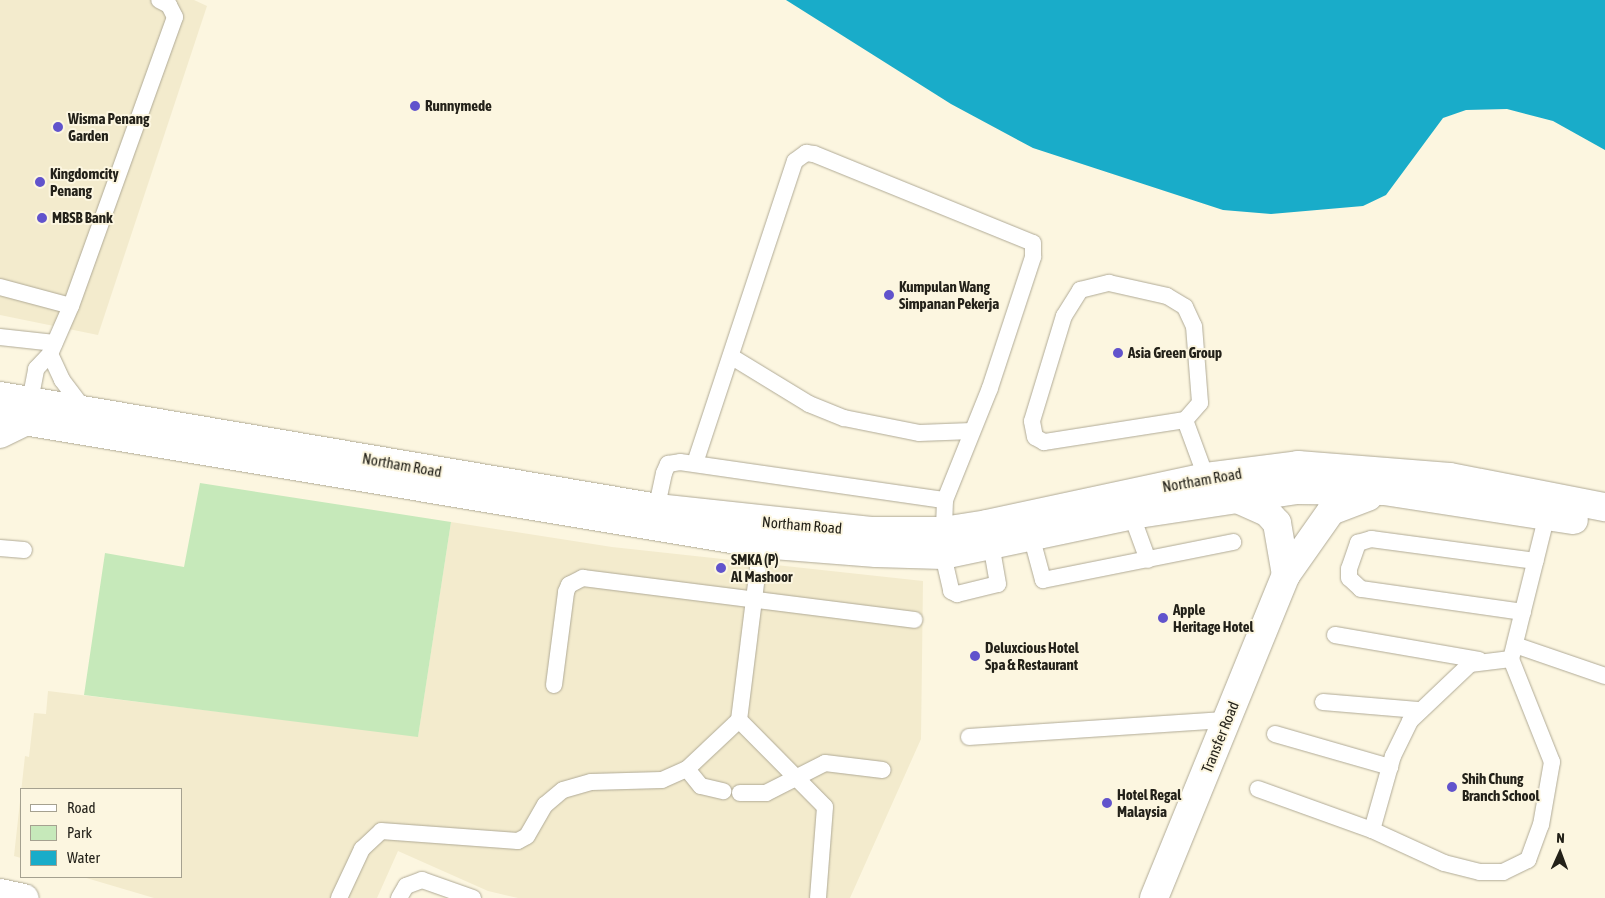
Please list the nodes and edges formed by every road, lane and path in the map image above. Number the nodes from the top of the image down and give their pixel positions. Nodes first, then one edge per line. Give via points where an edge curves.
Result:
1 (159, 0) edge
2 (0, 287) edge
3 (71, 306) junction
4 (0, 337) edge
5 (52, 348) junction
6 (732, 357) junction
7 (0, 396) edge
8 (85, 411) junction
9 (18, 413) edge
10 (1185, 420) junction
11 (972, 431) junction
12 (0, 434) edge
13 (695, 464) junction
14 (1206, 478) junction
15 (1384, 491) junction
16 (1234, 498) junction
17 (945, 500) junction
18 (1127, 505) junction
19 (1605, 507) edge
20 (1547, 515) junction
21 (655, 518) junction
22 (1605, 526) edge
23 (1029, 527) junction
24 (762, 534) junction
25 (989, 535) junction
26 (1233, 542) dead end
27 (943, 543) junction
28 (0, 548) edge
29 (24, 550) dead end
30 (1148, 560) junction
31 (1536, 561) junction
32 (1286, 575) junction
33 (754, 600) junction
34 (1522, 612) junction
35 (914, 620) dead end
36 (1335, 634) dead end
37 (1513, 652) junction
38 (1479, 660) junction
39 (1605, 676) edge
40 (554, 685) dead end
41 (1323, 702) dead end
42 (1418, 710) junction
43 (739, 720) junction
44 (1227, 720) junction
45 (1275, 734) dead end
46 (969, 737) dead end
47 (1390, 767) junction
48 (687, 769) junction
49 (883, 770) dead end
50 (796, 776) junction
51 (1258, 789) dead end
52 (723, 791) dead end
53 (740, 793) dead end
54 (1372, 830) junction
55 (0, 893) edge
56 (1162, 895) edge
57 (24, 898) edge
58 (339, 898) edge
59 (398, 898) edge
60 (473, 898) edge
61 (818, 898) edge

1 - 3 lane via 168,5 174,17
2 - 3 lane
3 - 5 lane
4 - 5 lane
5 - 8 lane via 62,380
5 - 9 lane via 36,369
6 - 11 lane via 809,404 844,418 919,433
6 - 11 lane via 737,328 795,161 806,153 814,154 1032,243 1033,257
6 - 13 lane
7 - 9 main road, Northam Road
8 - 9 main road, Northam Road
8 - 21 main road, Northam Road
9 - 12 main road
9 - 21 main road, Northam Road
10 - 10 lane via 1202,397 1194,326 1185,307 1167,296 1110,283 1080,290 1064,316 1032,421 1035,437 1055,441
10 - 14 lane
11 - 17 lane
13 - 17 lane
13 - 21 lane via 668,464
14 - 18 main road, Northam Road
14 - 19 main road, Northam Road via 1298,465 1385,471 1450,477
15 - 16 main road, Northam Road via 1297,490
15 - 20 main road, Northam Road
15 - 32 main road, Transfer Road via 1331,512
16 - 18 main road, Northam Road
16 - 32 main road via 1267,512 1277,523
17 - 27 lane
18 - 23 main road, Northam Road
18 - 30 lane
20 - 22 main road, Northam Road
20 - 31 lane
21 - 24 main road, Northam Road
23 - 25 main road, Northam Road
23 - 30 lane via 1043,580
24 - 27 main road, Northam Road
24 - 33 lane
25 - 27 main road, Northam Road
25 - 27 lane via 998,584 957,594 946,585
26 - 30 lane
28 - 29 lane
31 - 34 lane
31 - 34 lane via 1371,539 1358,543 1349,569 1348,578 1361,589
32 - 44 main road, Transfer Road
33 - 35 lane
33 - 40 lane via 575,580 566,592
33 - 43 lane
34 - 37 lane
36 - 38 lane
37 - 38 lane
37 - 39 lane
37 - 54 lane via 1552,762 1541,825 1528,860 1503,872 1480,872 1444,863
38 - 42 lane via 1460,670
41 - 42 lane
42 - 47 lane via 1403,733
43 - 48 lane
43 - 50 lane
44 - 46 lane
44 - 56 main road, Transfer Road
45 - 47 lane
47 - 54 lane
48 - 52 lane via 701,786
48 - 58 lane via 662,780 591,782 563,790 545,805 527,836 518,840 381,832 362,849
49 - 50 lane via 825,763
50 - 53 lane via 766,793
50 - 61 lane via 822,800 826,815
51 - 54 lane
55 - 57 main road
59 - 60 lane via 406,886 422,880

